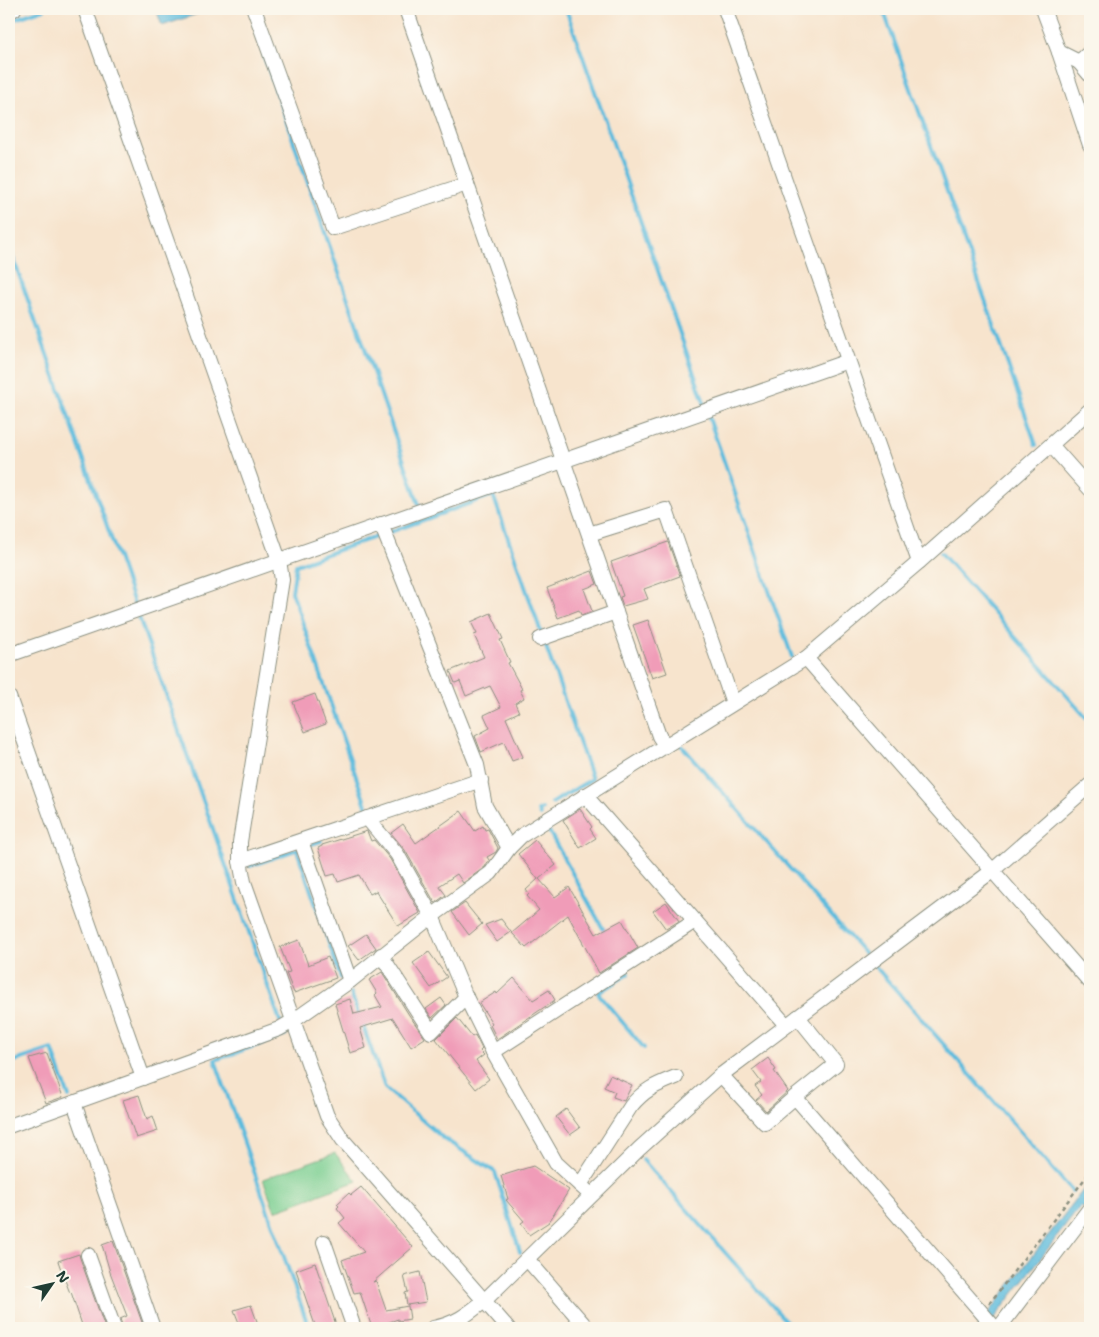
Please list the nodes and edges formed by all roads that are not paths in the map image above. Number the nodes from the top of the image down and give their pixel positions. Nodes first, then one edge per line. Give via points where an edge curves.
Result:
1 (14, 9) edge
2 (85, 9) edge
3 (254, 9) edge
4 (406, 9) edge
5 (725, 9) edge
6 (1043, 9) edge
7 (9, 11) edge
8 (1059, 52) junction
9 (1090, 52) edge
10 (1079, 62) junction
11 (1090, 75) edge
12 (1090, 145) edge
13 (467, 184) junction
14 (848, 361) junction
15 (1090, 410) edge
16 (1051, 445) junction
17 (563, 460) junction
18 (1090, 489) edge
19 (381, 524) junction
20 (588, 534) junction
21 (279, 560) junction
22 (919, 562) junction
23 (616, 612) junction
24 (540, 639) dead end
25 (9, 655) edge
26 (806, 658) junction
27 (9, 697) edge
28 (733, 703) junction
29 (665, 745) junction
30 (480, 780) junction
31 (1090, 785) edge
32 (585, 795) junction
33 (367, 818) junction
34 (301, 841) junction
35 (509, 848) junction
36 (240, 861) junction
37 (992, 871) junction
38 (432, 916) junction
39 (695, 921) junction
40 (382, 955) junction
41 (350, 981) junction
42 (1090, 982) edge
43 (466, 997) junction
44 (798, 1016) junction
45 (293, 1021) junction
46 (786, 1025) junction
47 (493, 1052) junction
48 (721, 1075) junction
49 (676, 1077) dead end
50 (143, 1078) junction
51 (796, 1097) junction
52 (74, 1102) junction
53 (9, 1126) edge
54 (580, 1185) junction
55 (591, 1195) junction
56 (1090, 1208) edge
57 (324, 1242) dead end
58 (88, 1255) dead end
59 (527, 1259) junction
60 (484, 1301) junction
61 (114, 1328) edge
62 (154, 1328) edge
63 (354, 1328) edge
64 (432, 1328) edge
65 (508, 1328) edge
66 (587, 1328) edge
67 (996, 1328) edge

1 - 7 street
2 - 21 street
3 - 13 street via 333,228
4 - 13 street
5 - 14 street
6 - 8 street
8 - 10 street
8 - 12 street
9 - 10 street
10 - 11 street
13 - 17 street
14 - 17 street
14 - 22 street
15 - 16 street
16 - 18 street
16 - 22 street
17 - 19 street
17 - 20 street
19 - 21 street
19 - 30 street via 477,765
20 - 23 street
20 - 28 street via 666,510
21 - 25 street
21 - 36 street via 282,580 240,842
22 - 26 street
23 - 24 street
23 - 29 street via 659,736
26 - 28 street
26 - 37 street
27 - 50 street
28 - 29 street
29 - 32 street
30 - 33 street
30 - 35 street via 485,806
31 - 37 street
32 - 35 street via 521,836
32 - 39 street
33 - 34 street
33 - 38 street via 397,854
34 - 36 street
34 - 41 street
35 - 38 street via 491,873
36 - 45 street via 244,882
37 - 42 street
37 - 44 street
38 - 40 street
38 - 43 street
39 - 46 street
39 - 47 street
40 - 41 street
40 - 43 street via 430,1032
41 - 45 street
43 - 47 street
44 - 46 street
44 - 51 street via 836,1064
45 - 50 street via 279,1029
45 - 60 street via 327,1116 343,1140
46 - 48 street
47 - 54 street via 556,1163
48 - 51 street via 765,1123
48 - 55 street
49 - 54 street via 641,1094
50 - 52 street
51 - 67 street
52 - 53 street
52 - 62 street
54 - 55 street
55 - 59 street
56 - 67 street
57 - 63 street
58 - 61 street
59 - 60 street
59 - 66 street
60 - 64 street via 466,1317
60 - 65 street

